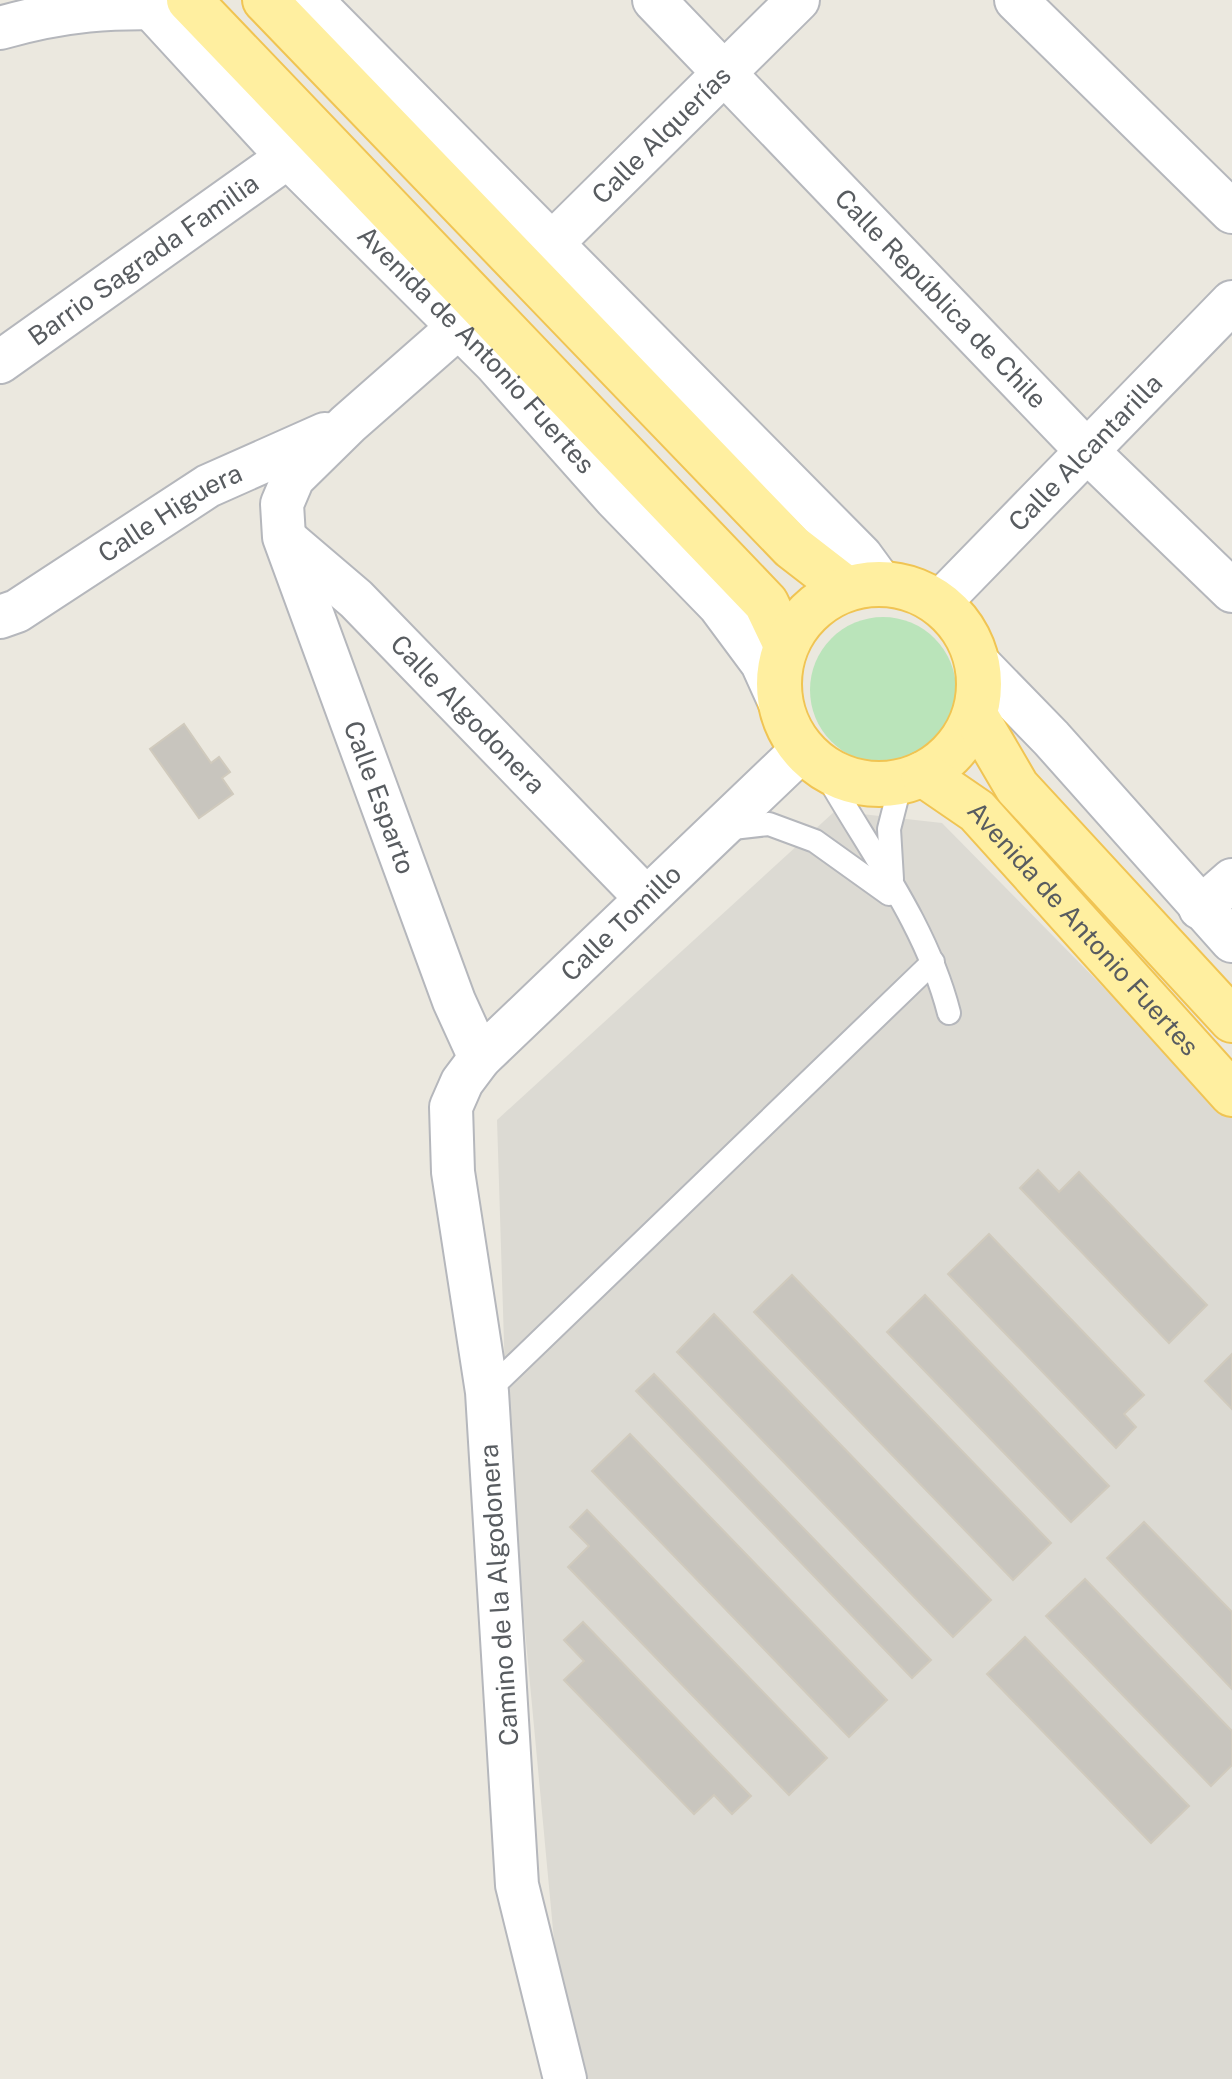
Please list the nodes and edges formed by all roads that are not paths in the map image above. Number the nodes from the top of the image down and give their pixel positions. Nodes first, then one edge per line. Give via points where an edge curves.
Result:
1 (265, 0) edge
2 (654, 0) edge
3 (798, 0) edge
4 (1016, 0) edge
5 (332, 5) edge
6 (180, 6) edge
7 (58, 7) edge
8 (0, 28) edge
9 (725, 74) junction
10 (288, 157) junction
11 (1232, 212) edge
12 (538, 257) junction
13 (1232, 302) edge
14 (471, 317) junction
15 (0, 362) edge
16 (348, 424) junction
17 (1085, 449) junction
18 (284, 537) junction
19 (862, 585) junction
20 (1232, 591) edge
21 (939, 603) junction
22 (0, 617) edge
23 (786, 645) junction
24 (977, 662) junction
25 (781, 705) junction
26 (975, 715) junction
27 (813, 759) junction
28 (912, 778) junction
29 (719, 829) junction
30 (1232, 880) edge
31 (893, 888) junction
32 (646, 898) junction
33 (1200, 908) junction
34 (909, 912) junction
35 (1232, 941) edge
36 (933, 962) junction
37 (949, 1013) dead end
38 (1232, 1020) edge
39 (480, 1058) junction
40 (1232, 1094) edge
41 (451, 1107) joint
42 (487, 1392) junction
43 (565, 2079) edge

1 - 12 main road
2 - 9 street, Calle República de Chile
3 - 9 street, Calle Alquerías
4 - 11 street
5 - 12 street
6 - 7 street
6 - 10 street, Avenida de Antonio Fuertes
6 - 14 main road, Avenida de Antonio Fuertes
7 - 8 street
9 - 12 street, Calle Alquerías
9 - 17 street, Calle República de Chile
10 - 14 street, Avenida de Antonio Fuertes
10 - 15 street, Barrio Sagrada Familia
12 - 19 main road via 792,547
13 - 17 street, Calle Alcantarilla
14 - 16 street, Calle Higuera
14 - 23 main road, Avenida de Antonio Fuertes via 766,603
14 - 25 street, Avenida de Antonio Fuertes via 495,363 719,605 762,663
16 - 18 street, Calle Higuera via 293,478 282,504
16 - 22 street, Calle Higuera via 208,486
17 - 20 street, Calle República de Chile
17 - 21 street, Calle Alcantarilla
18 - 32 street, Calle Algodonera via 356,599
18 - 39 street, Calle Esparto via 454,1001
19 - 21 main road via 911,588
19 - 23 main road via 809,611
21 - 24 main road via 957,619
23 - 25 main road
24 - 26 main road
24 - 33 street
25 - 27 main road
26 - 28 main road via 955,750
26 - 38 main road, Avenida de Antonio Fuertes via 1017,787
27 - 28 main road via 854,782
27 - 29 street, Calle Tomillo
27 - 31 lane
28 - 31 lane via 889,829
28 - 40 main road, Avenida de Antonio Fuertes via 977,811
29 - 32 street, Calle Tomillo
29 - 34 lane via 769,824 815,841
30 - 33 street
31 - 34 lane
32 - 39 street, Calle Tomillo
33 - 35 street
34 - 36 lane
36 - 37 lane
36 - 42 lane
39 - 41 street, Calle Tomillo
41 - 42 street, Camino de la Algodonera via 453,1172
42 - 43 street, Camino de la Algodonera via 517,1885

